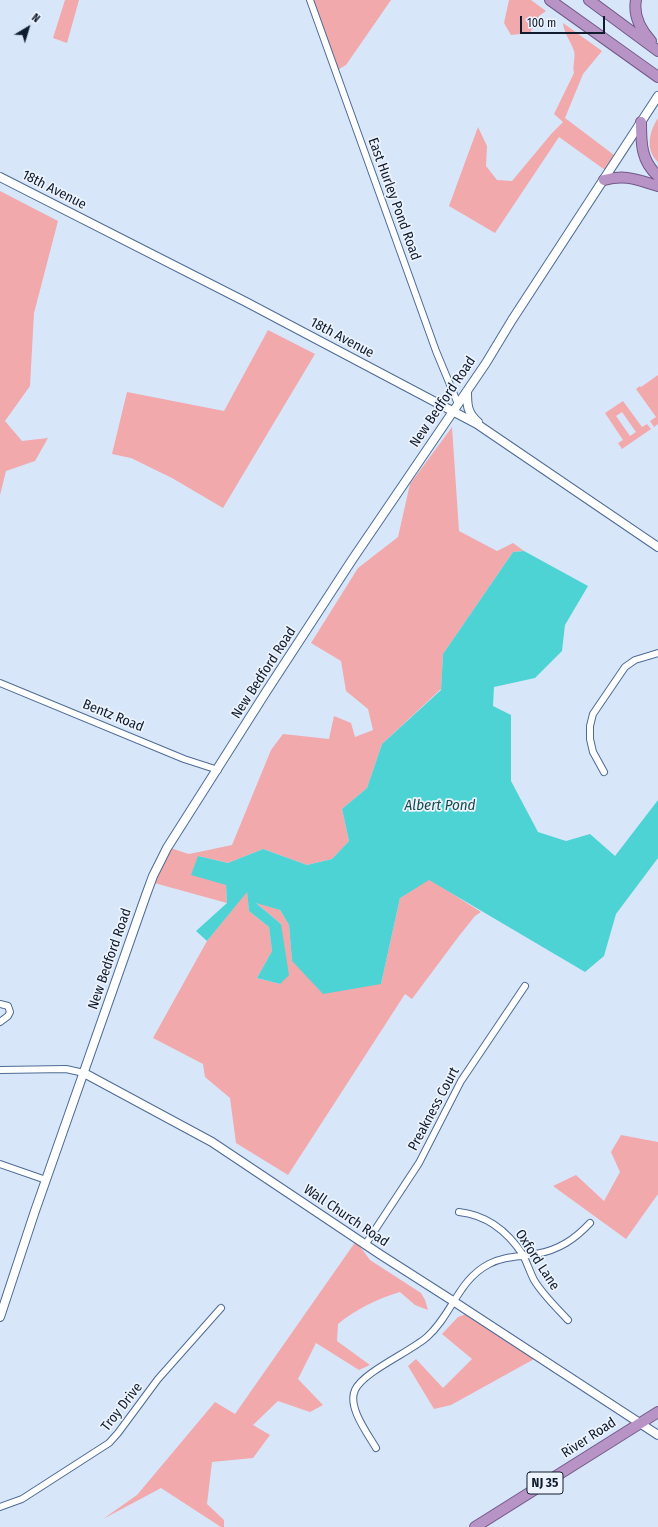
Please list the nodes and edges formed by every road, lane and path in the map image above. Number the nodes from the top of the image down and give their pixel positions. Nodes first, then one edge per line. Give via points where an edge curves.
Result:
1 (310, 0) edge
2 (550, 0) edge
3 (589, 0) edge
4 (636, 0) edge
5 (658, 50) edge
6 (658, 77) edge
7 (658, 96) edge
8 (641, 122) junction
9 (658, 176) edge
10 (0, 177) edge
11 (604, 180) junction
12 (658, 186) edge
13 (467, 390) junction
14 (455, 407) junction
15 (498, 437) junction
16 (658, 547) edge
17 (658, 653) edge
18 (0, 684) edge
19 (218, 770) junction
20 (604, 772) dead end
21 (525, 986) dead end
22 (0, 1004) edge
23 (0, 1022) edge
24 (0, 1070) edge
25 (84, 1073) junction
26 (0, 1164) edge
27 (46, 1180) junction
28 (459, 1212) dead end
29 (590, 1223) dead end
30 (366, 1245) junction
31 (523, 1256) junction
32 (453, 1301) junction
33 (221, 1308) dead end
34 (1, 1313) edge
35 (568, 1320) dead end
36 (658, 1412) edge
37 (639, 1424) junction
38 (658, 1435) edge
39 (376, 1448) dead end
40 (0, 1507) edge
41 (475, 1527) edge

1 - 14 street, East Hurley Pond Road
2 - 6 highway
3 - 5 highway
4 - 5 highway via 635,12 641,27
7 - 8 street, New Bedford Road
8 - 9 highway via 643,156
8 - 11 street, New Bedford Road
10 - 14 street, 18th Avenue
11 - 12 highway via 626,177
11 - 13 street, New Bedford Road
13 - 14 street, New Bedford Road
13 - 15 street via 467,406 472,416
14 - 15 street, 18th Avenue
14 - 19 street, New Bedford Road via 266,692
15 - 16 street, 18th Avenue
17 - 20 street via 635,660 625,667 593,714 590,739 593,752
18 - 19 street, Bentz Road
19 - 25 street, New Bedford Road via 167,848 153,876
21 - 30 street, Preakness Court via 461,1081 419,1163
22 - 23 street via 8,1006 10,1012
24 - 25 street, Wall Church Road via 66,1069
25 - 27 street, New Bedford Road
25 - 30 street, Wall Church Road via 212,1142
26 - 27 street
27 - 34 street, New Bedford Road
28 - 31 street, Oxford Lane via 476,1216 502,1229
29 - 31 street via 560,1247
30 - 32 street, Wall Church Road
31 - 32 street via 500,1259 481,1269
31 - 35 street, Oxford Lane via 540,1288
32 - 37 street, Wall Church Road
32 - 39 street via 428,1337 370,1374 354,1391 353,1403 357,1415
33 - 40 street, Troy Drive via 158,1379 109,1443 22,1499
36 - 37 highway, River Road / NJ 35
37 - 38 street, Wall Church Road
37 - 41 highway, River Road / NJ 35

